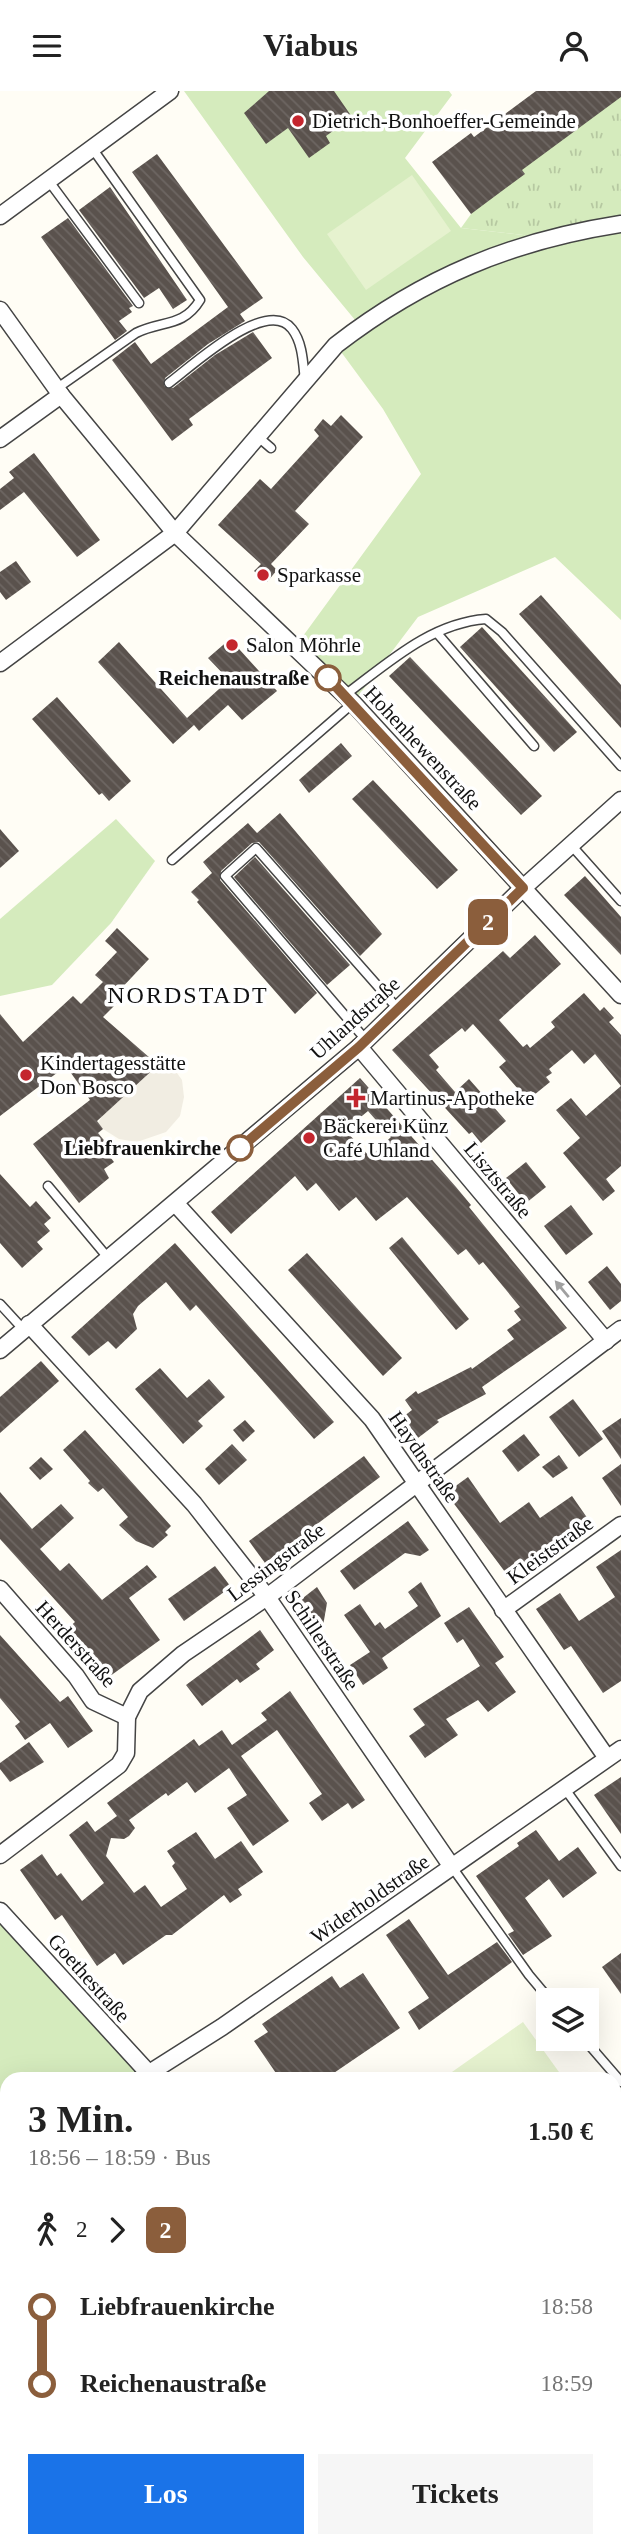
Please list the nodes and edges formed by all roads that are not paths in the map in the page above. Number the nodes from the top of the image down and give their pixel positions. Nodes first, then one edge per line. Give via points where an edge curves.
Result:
1 (170, 91) edge
2 (92, 148) junction
3 (48, 180) junction
4 (0, 216) edge
5 (621, 224) edge
6 (139, 303) dead end
7 (0, 310) edge
8 (304, 381) junction
9 (169, 383) dead end
10 (59, 392) junction
11 (257, 436) junction
12 (0, 439) edge
13 (271, 448) dead end
14 (175, 533) junction
15 (437, 633) junction
16 (0, 663) edge
17 (349, 699) junction
18 (534, 746) dead end
19 (621, 765) edge
20 (621, 800) edge
21 (571, 845) junction
22 (172, 860) dead end
23 (523, 888) junction
24 (621, 901) edge
25 (621, 995) edge
26 (398, 1009) junction
27 (362, 1043) junction
28 (48, 1186) dead end
29 (176, 1203) junction
30 (109, 1259) junction
31 (0, 1304) edge
32 (26, 1326) junction
33 (621, 1329) edge
34 (606, 1341) junction
35 (0, 1350) edge
36 (417, 1481) junction
37 (621, 1525) edge
38 (0, 1590) edge
39 (267, 1597) junction
40 (502, 1610) junction
41 (127, 1717) junction
42 (621, 1749) edge
43 (607, 1758) junction
44 (565, 1789) junction
45 (0, 1855) edge
46 (621, 1866) edge
47 (453, 1867) junction
48 (0, 1911) edge
49 (540, 1988) edge
50 (595, 2051) edge
51 (143, 2072) edge
52 (154, 2072) edge
53 (613, 2072) edge

1 - 2 street
2 - 3 street
2 - 10 lane via 200,300 194,310 171,325 149,326 136,333
3 - 4 street
3 - 6 lane
5 - 8 street via 511,248 454,271 360,326
7 - 10 street, Hohenhewenstraße
8 - 9 lane via 295,334 290,326 270,319 248,326
8 - 11 street
10 - 12 street
10 - 14 street, Hohenhewenstraße
11 - 13 lane
11 - 14 street
14 - 16 street
14 - 17 street, Hohenhewenstraße
15 - 17 lane via 415,642
15 - 18 lane
15 - 19 lane via 466,620 486,619
17 - 22 lane
17 - 23 street, Hohenhewenstraße
20 - 21 street, Uhlandstraße
21 - 23 street, Uhlandstraße
21 - 24 lane
23 - 25 street, Hohenhewenstraße
23 - 26 street, Uhlandstraße
26 - 27 street, Uhlandstraße
26 - 27 lane via 256,848 225,876
27 - 29 street, Uhlandstraße
34 -> 27 street, Lisztstraße
28 - 30 lane
29 - 30 street, Uhlandstraße
29 - 36 street, Haydnstraße via 372,1419
30 - 32 street, Uhlandstraße
31 - 32 lane
32 - 35 street, Uhlandstraße
32 - 39 street, Schillerstraße via 194,1504
33 - 34 street, Lessingstraße
34 - 36 street, Lessingstraße
36 - 39 street, Lessingstraße
36 - 40 street, Haydnstraße
37 - 40 street, Kleiststraße
38 - 41 street, Herderstraße via 93,1701
39 - 41 street, Lessingstraße via 183,1654 148,1684
39 - 47 street, Schillerstraße
40 - 43 street, Haydnstraße
41 - 45 street, Lessingstraße via 126,1753 119,1765
42 - 43 street, Widerholdstraße
43 - 44 street, Widerholdstraße
44 - 46 lane
44 - 47 street, Widerholdstraße
47 - 49 lane
47 - 52 street, Widerholdstraße
48 - 51 street, Goethestraße
50 - 53 lane

